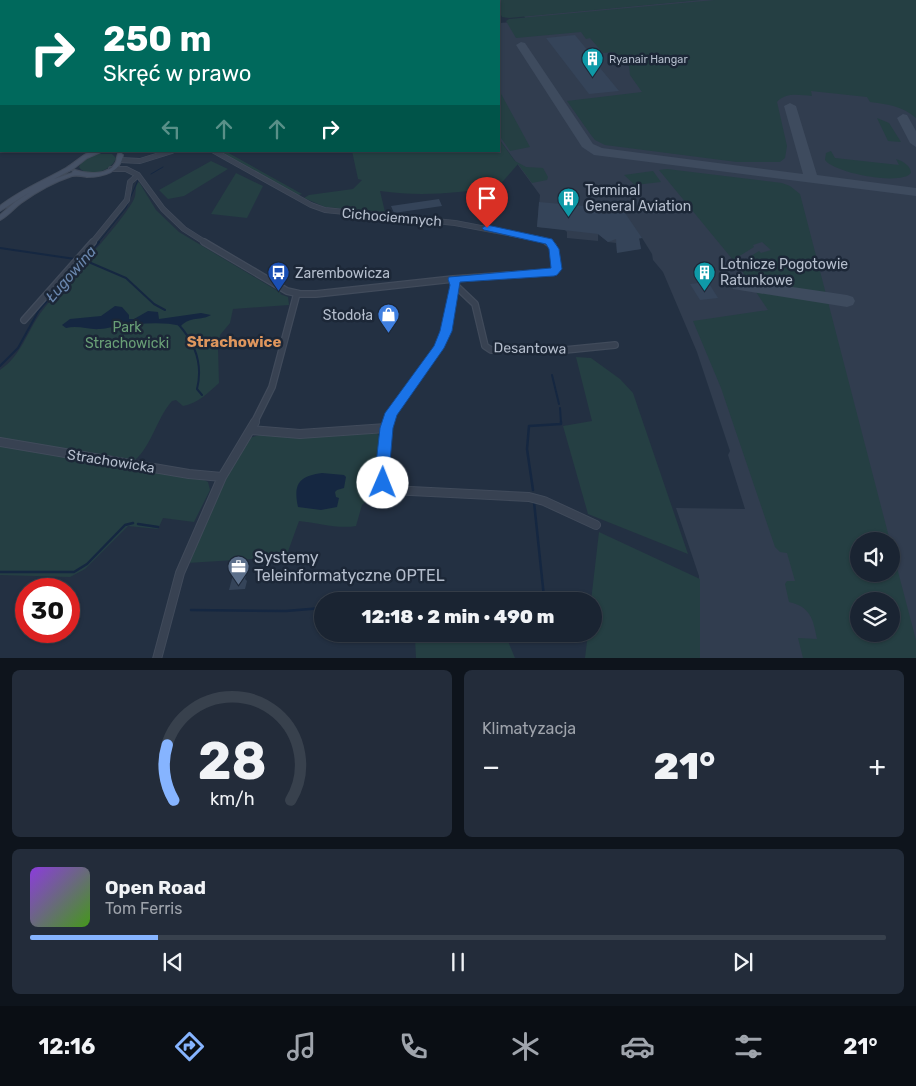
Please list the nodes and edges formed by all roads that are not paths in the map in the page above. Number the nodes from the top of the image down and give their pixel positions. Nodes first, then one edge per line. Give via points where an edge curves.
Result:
1 (97, 152) edge
2 (113, 152) edge
3 (125, 152) edge
4 (169, 152) edge
5 (216, 152) edge
6 (120, 158) junction
7 (74, 165) junction
8 (111, 169) junction
9 (78, 173) junction
10 (138, 174) junction
11 (0, 208) edge
12 (0, 218) edge
13 (454, 282) junction
14 (296, 293) junction
15 (24, 320) dead end
16 (615, 345) dead end
17 (386, 428) junction
18 (251, 430) junction
19 (0, 442) edge
20 (222, 476) junction
21 (596, 525) dead end
22 (157, 658) edge

1 - 7 main road via 84,156
2 - 6 main road
3 - 6 main road
4 - 6 street via 140,161
5 - 13 street, Cichociemnych via 325,210 504,231 547,241 554,249 557,266 554,272
6 - 8 main road
7 - 9 main road
7 - 11 main road
8 - 9 main road via 93,175
8 - 10 street via 126,169
9 - 12 main road via 35,191
10 - 14 street via 163,209 184,229 273,283
10 - 15 street via 130,182 126,200 114,218
13 - 14 street
13 - 16 street, Desantowa via 475,304 485,346 491,350 565,350
13 - 17 street via 446,331 439,348 391,413
14 - 18 street via 272,387
17 - 18 street via 300,434
17 - 21 street via 382,473 385,488 529,497
18 - 20 street
19 - 20 street, Strachowicka via 189,474
20 - 22 street via 180,574

